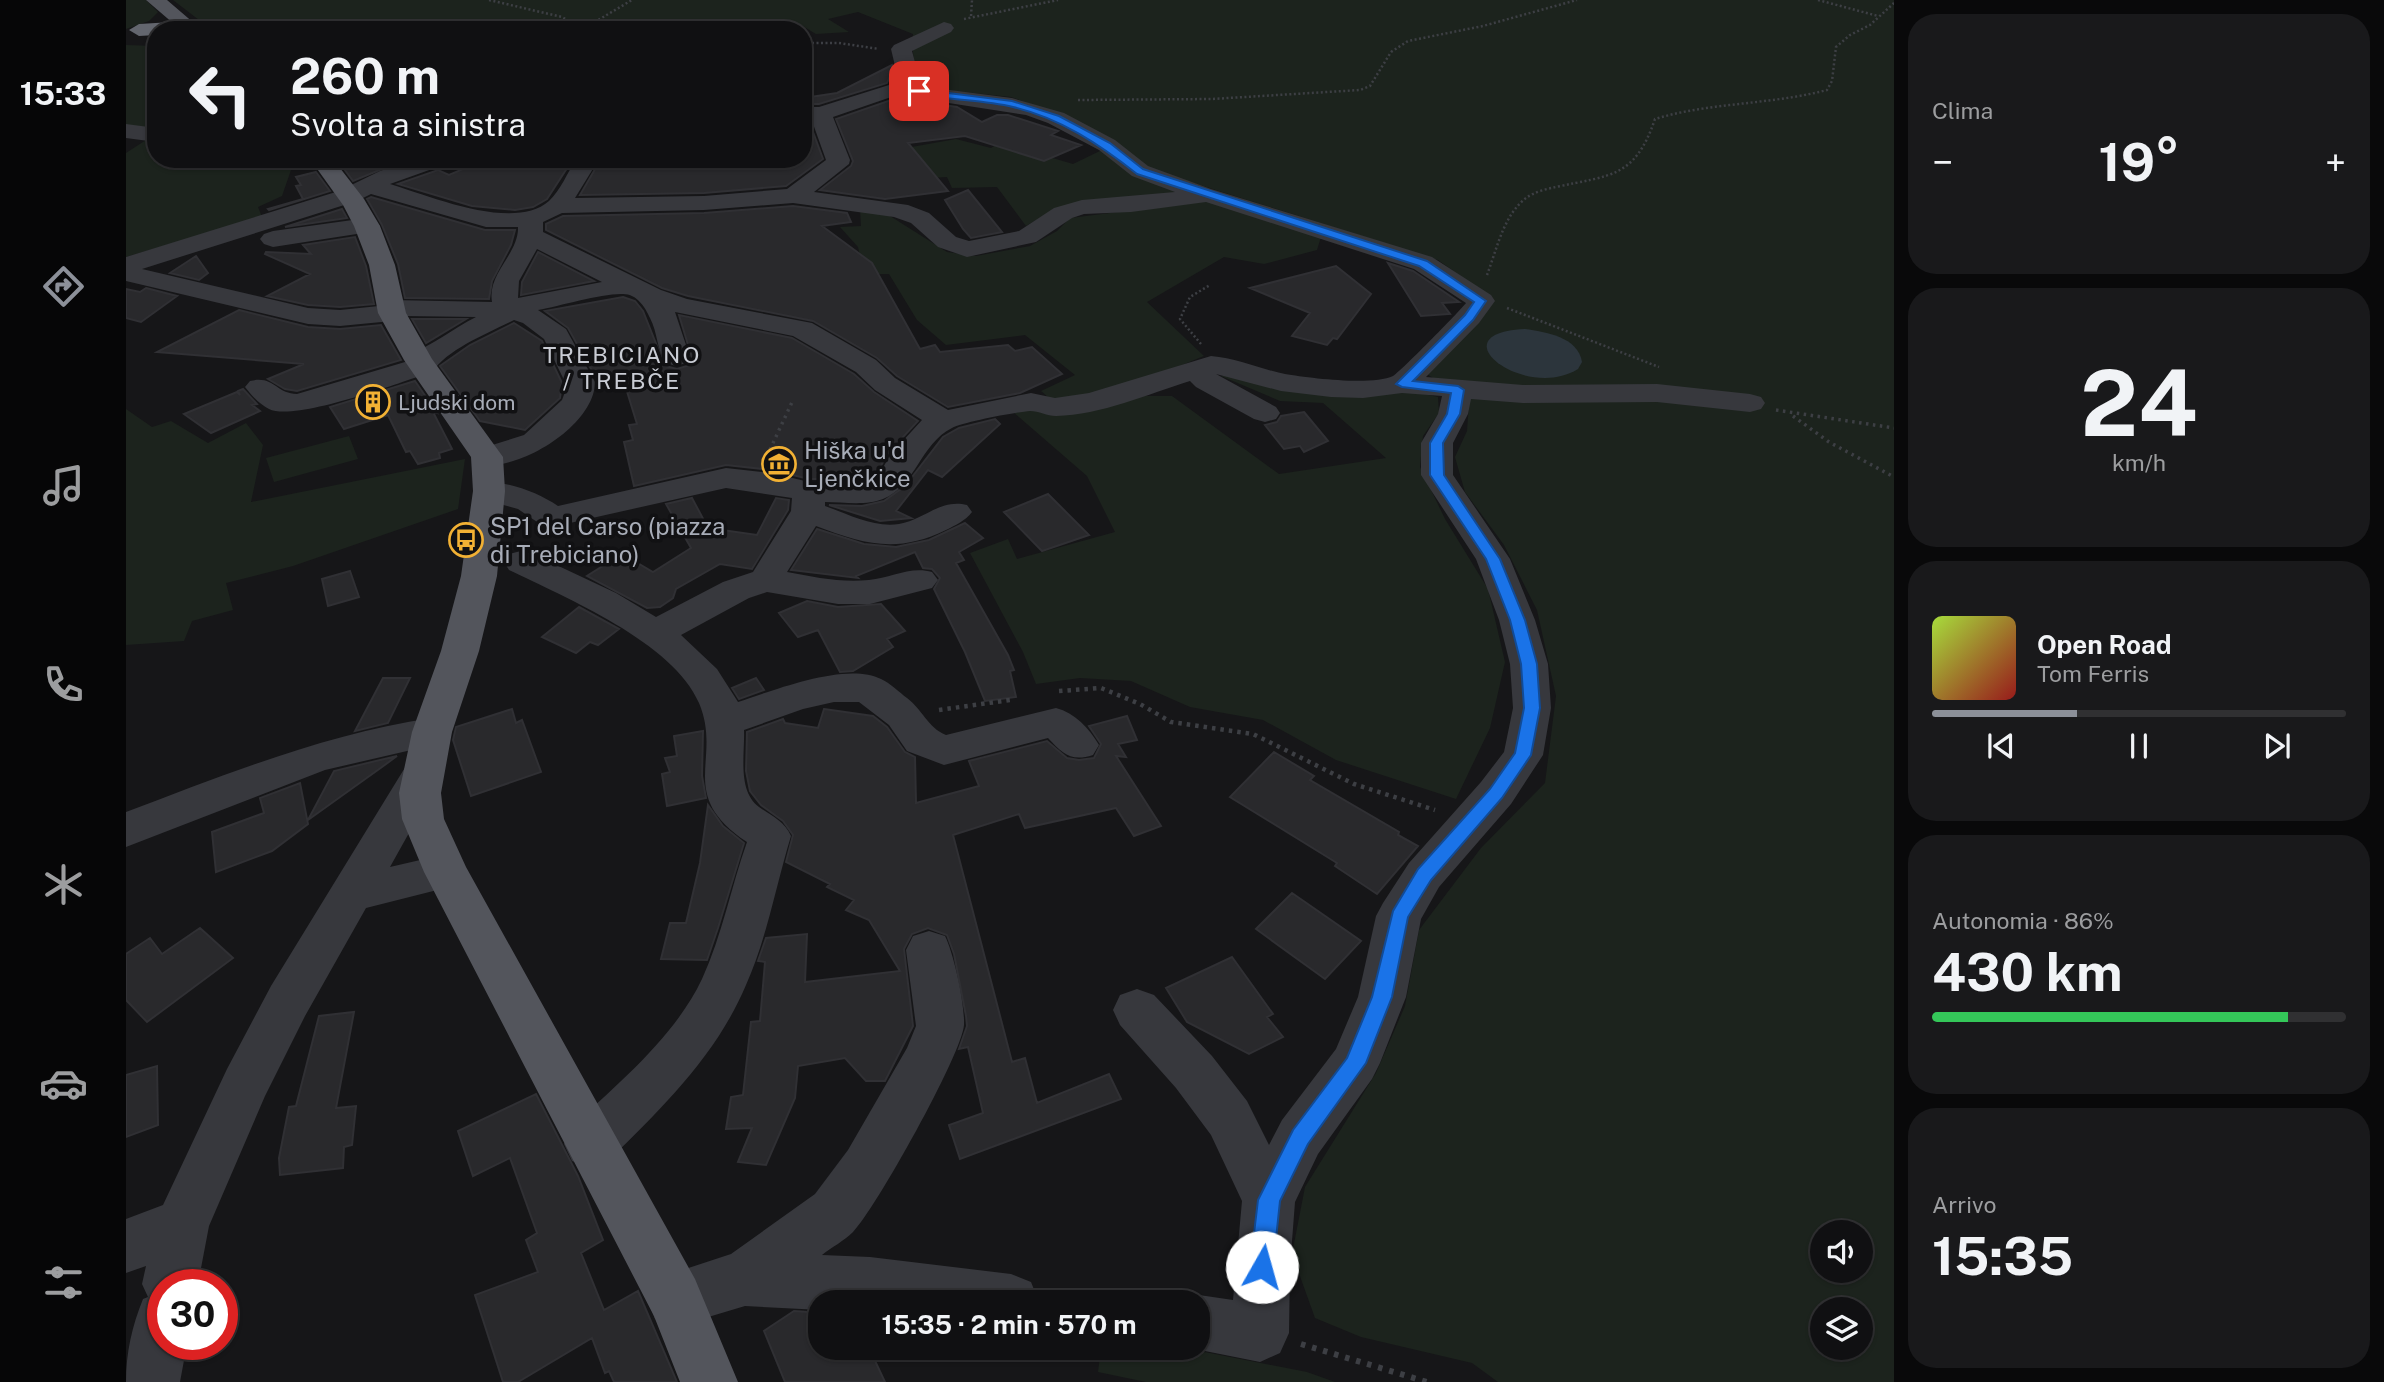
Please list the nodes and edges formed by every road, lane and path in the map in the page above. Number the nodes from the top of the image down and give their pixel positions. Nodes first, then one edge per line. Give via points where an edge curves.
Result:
1 (489, 0) edge
2 (632, 0) edge
3 (972, 0) edge
4 (1058, 0) edge
5 (1577, 0) edge
6 (1818, 0) edge
7 (1894, 3) edge
8 (163, 6) edge
9 (1879, 16) junction
10 (180, 21) edge
11 (569, 21) edge
12 (597, 21) edge
13 (944, 28) dead end
14 (812, 44) edge
15 (901, 49) junction
16 (896, 89) junction
17 (1068, 101) dead end
18 (812, 114) edge
19 (126, 131) edge
20 (147, 134) edge
21 (332, 168) edge
22 (415, 168) edge
23 (582, 168) edge
24 (358, 190) junction
25 (1207, 195) junction
26 (793, 196) junction
27 (558, 206) junction
28 (368, 226) junction
29 (530, 228) junction
30 (204, 243) junction
31 (126, 265) edge
32 (126, 274) edge
33 (1210, 285) dead end
34 (640, 291) junction
35 (1481, 301) junction
36 (392, 311) junction
37 (509, 311) junction
38 (676, 357) dead end
39 (420, 363) junction
40 (1202, 367) junction
41 (1669, 371) dead end
42 (1402, 384) junction
43 (260, 387) dead end
44 (1458, 390) junction
45 (793, 400) dead end
46 (1750, 403) joint
47 (1265, 413) dead end
48 (1790, 414) junction
49 (943, 420) junction
50 (1894, 428) edge
51 (488, 474) junction
52 (1894, 477) edge
53 (748, 479) junction
54 (809, 501) junction
55 (955, 512) dead end
56 (552, 517) junction
57 (500, 569) junction
58 (765, 580) junction
59 (920, 580) dead end
60 (655, 632) junction
61 (1049, 694) dead end
62 (1011, 700) dead end
63 (903, 715) junction
64 (726, 721) junction
65 (1079, 745) dead end
66 (427, 752) junction
67 (1468, 823) junction
68 (126, 830) edge
69 (446, 872) junction
70 (352, 893) junction
71 (929, 950) dead end
72 (1137, 1010) dead end
73 (590, 1143) junction
74 (1269, 1200) junction
75 (182, 1225) junction
76 (126, 1246) edge
77 (173, 1269) edge
78 (745, 1278) junction
79 (911, 1290) edge
80 (675, 1299) junction
81 (1210, 1325) edge
82 (1260, 1333) junction
83 (155, 1360) edge
84 (150, 1382) edge
85 (709, 1382) edge
86 (1427, 1382) edge

1 - 11 path
2 - 12 path
3 - 4 path via 971,16
5 - 17 path via 1408,41 1391,52 1370,86 1360,90
6 - 9 path
7 - 9 path
8 - 10 main road
9 - 35 path via 1836,47 1827,90 1801,98 1672,113 1655,120 1649,141 1628,169 1526,198 1509,216
13 - 15 street
14 - 15 path
15 - 16 street via 907,74
16 - 18 street
16 - 25 street via 1034,110 1107,145 1140,172
18 - 26 street via 837,164
19 - 20 street
21 - 24 main road
22 - 24 street
23 - 27 street
24 - 28 main road
24 - 29 street
24 - 30 street
25 - 26 street via 1082,208 1063,213 1027,237 967,249 947,242 920,218 899,210
25 - 35 street via 1423,263
26 - 27 street
27 - 29 street
28 - 30 street via 242,243
28 - 36 main road
29 - 34 street
29 - 37 street via 506,281 504,299
30 - 31 street
32 - 36 street via 308,316
33 - 40 path via 1191,297 1180,318 1211,354
34 - 37 street via 557,298
34 - 38 street via 662,311
34 - 49 street via 682,306 802,329 866,366 885,384
35 - 41 path
35 - 42 street
36 - 37 street
36 - 39 main road
37 - 39 street via 442,346
37 - 51 street via 533,317 556,335 580,382 580,392 575,404 535,442
39 - 43 street via 299,403 279,403
39 - 51 main road
40 - 42 street via 1227,366 1281,382 1331,388
40 - 47 street via 1206,381
40 - 49 street via 1093,401 1055,407 1031,402
42 - 44 street
44 - 46 street via 1657,393
44 - 67 street via 1453,414 1437,443 1437,475 1493,559 1529,664 1532,708 1523,755
45 - 53 path via 774,444
46 - 48 path
48 - 50 path
48 - 52 path via 1829,442
49 - 54 street via 926,432 885,486
51 - 56 street
51 - 57 main road
53 - 54 street
53 - 56 street via 693,484
54 - 55 street via 866,531 888,534 905,534
54 - 58 street
56 - 57 street via 552,536
57 - 60 street via 611,605
57 - 66 main road via 460,651
58 - 59 street via 838,592 870,592
58 - 60 street
60 - 64 street via 697,672
61 - 67 path via 1101,688 1171,723 1252,734 1354,784
62 - 63 path
63 - 64 street via 867,688 834,688
63 - 65 street via 921,741 944,750 1056,722
64 - 73 street via 723,768 733,808 771,836 736,952 714,1003 665,1071
66 - 68 street via 395,736 276,772
66 - 69 main road via 422,819
66 - 70 street
67 - 74 street via 1424,875 1399,916 1382,997 1355,1063 1300,1137
69 - 70 street
69 - 73 main road
70 - 75 street via 288,1001
71 - 78 street via 940,1026 927,1059 867,1168 834,1213
72 - 74 street via 1229,1118
73 - 80 main road
74 - 82 street
75 - 76 street
75 - 77 street
78 - 79 street
78 - 80 street
80 - 85 main road
81 - 82 street
82 - 86 path
83 - 84 street

